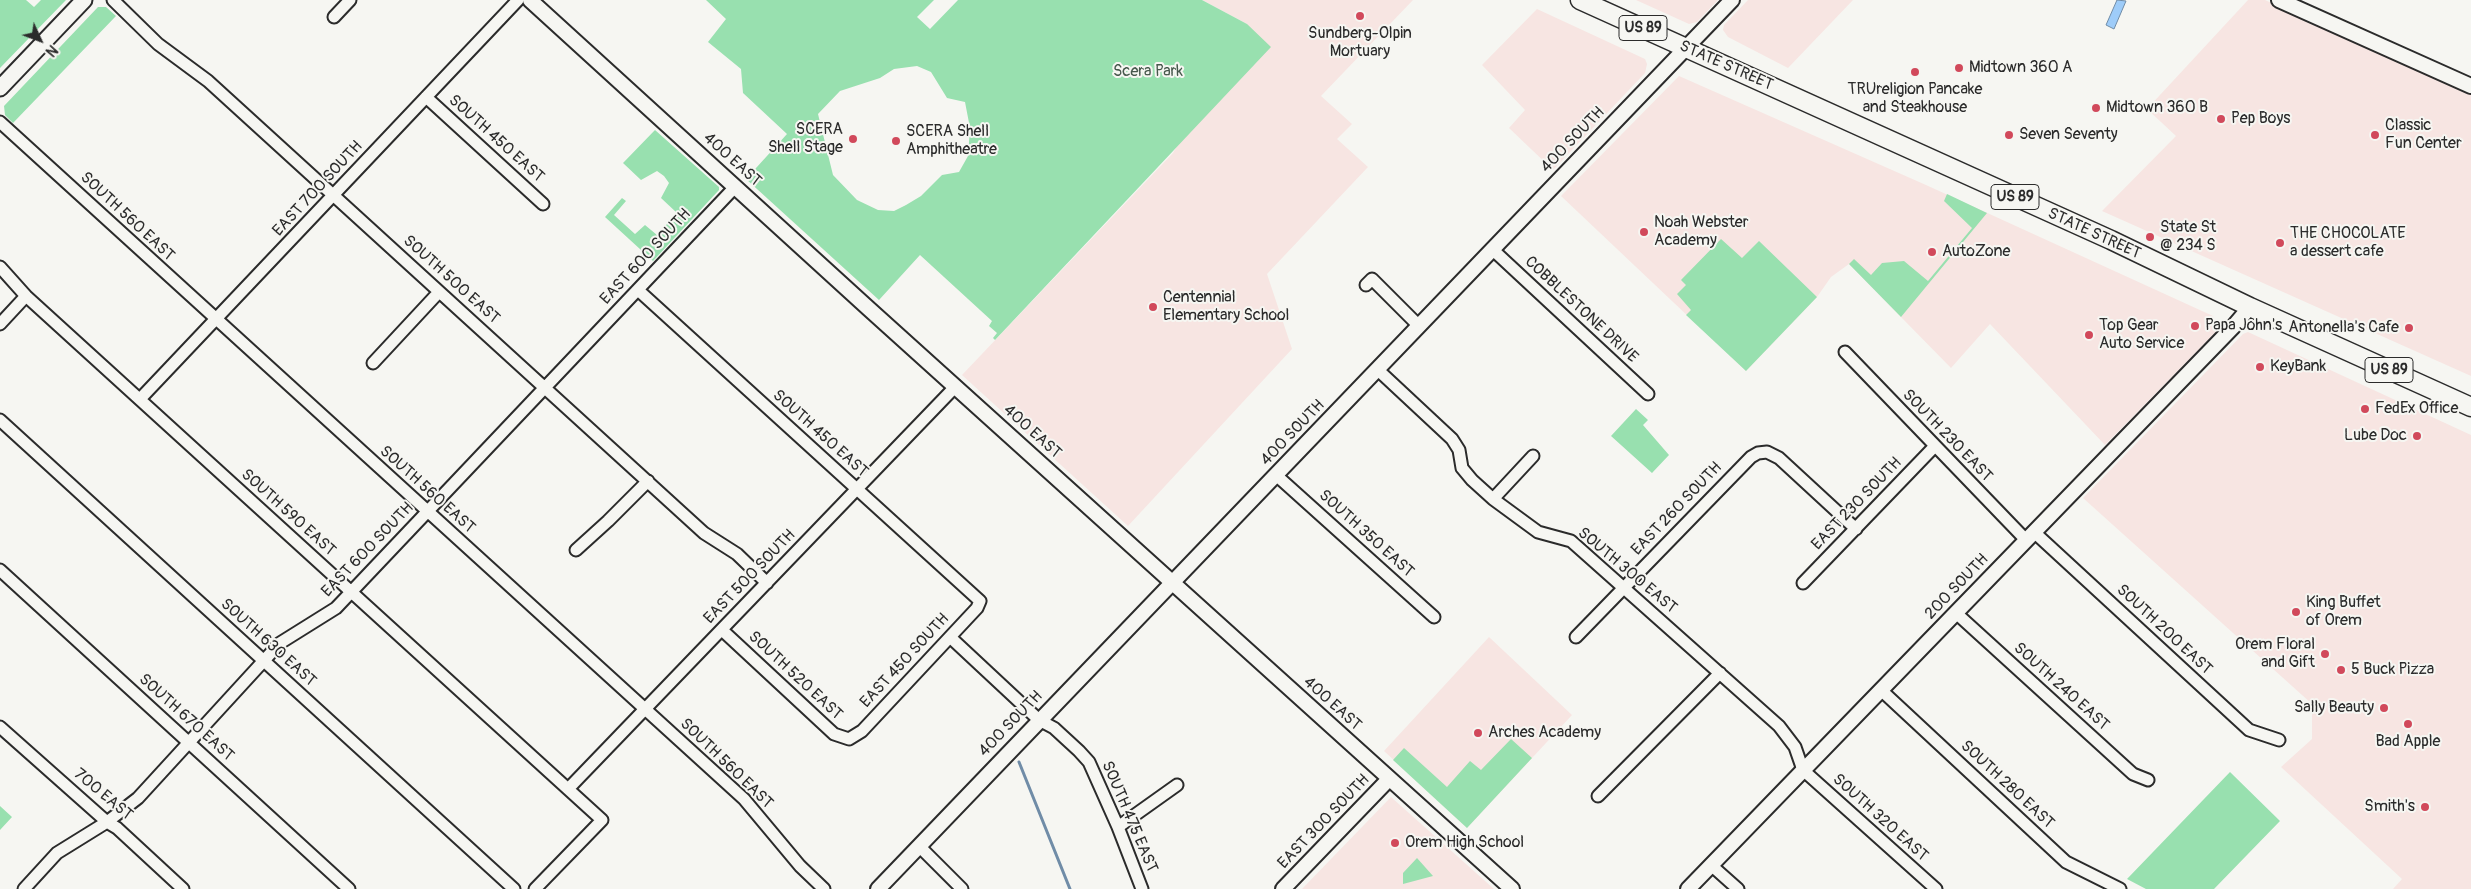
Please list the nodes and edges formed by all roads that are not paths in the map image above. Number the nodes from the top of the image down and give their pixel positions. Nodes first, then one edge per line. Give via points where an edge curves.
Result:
1 (84, 0) edge
2 (113, 0) edge
3 (350, 0) edge
4 (518, 0) edge
5 (530, 0) edge
6 (1580, 0) edge
7 (1732, 0) edge
8 (2279, 0) edge
9 (334, 17) dead end
10 (1686, 48) junction
11 (2471, 86) edge
12 (0, 88) edge
13 (426, 98) junction
14 (0, 122) edge
15 (734, 187) junction
16 (334, 195) junction
17 (544, 204) dead end
18 (1492, 249) junction
19 (0, 267) edge
20 (1366, 285) dead end
21 (638, 290) junction
22 (439, 292) junction
23 (26, 296) junction
24 (2250, 307) junction
25 (216, 321) junction
26 (0, 324) edge
27 (1419, 326) junction
28 (1845, 352) dead end
29 (373, 363) dead end
30 (1378, 370) junction
31 (955, 386) junction
32 (545, 388) junction
33 (1648, 394) dead end
34 (140, 399) junction
35 (2471, 407) edge
36 (0, 420) edge
37 (1934, 447) junction
38 (1533, 456) dead end
39 (1276, 475) junction
40 (648, 481) junction
41 (856, 489) junction
42 (1493, 499) junction
43 (428, 512) junction
44 (1856, 529) junction
45 (2030, 536) junction
46 (576, 550) dead end
47 (0, 570) edge
48 (767, 583) junction
49 (1172, 583) junction
50 (1803, 583) dead end
51 (1624, 588) junction
52 (352, 593) junction
53 (980, 600) joint
54 (1956, 613) junction
55 (1434, 617) dead end
56 (722, 630) junction
57 (1576, 636) dead end
58 (950, 637) junction
59 (263, 660) junction
60 (1720, 673) junction
61 (1881, 690) junction
62 (645, 710) junction
63 (1039, 720) junction
64 (0, 727) edge
65 (849, 739) joint
66 (2279, 740) dead end
67 (188, 742) junction
68 (1803, 770) junction
69 (1389, 779) junction
70 (2148, 780) dead end
71 (1177, 785) dead end
72 (568, 789) junction
73 (1598, 796) dead end
74 (107, 822) junction
75 (1118, 828) junction
76 (919, 846) junction
77 (1711, 865) junction
78 (24, 889) edge
79 (183, 889) edge
80 (349, 889) edge
81 (514, 889) edge
82 (535, 889) edge
83 (824, 889) edge
84 (878, 889) edge
85 (962, 889) edge
86 (1142, 889) edge
87 (1283, 889) edge
88 (1512, 889) edge
89 (1688, 889) edge
90 (1738, 889) edge
91 (1936, 889) edge
92 (2120, 889) edge

1 - 12 main road
2 - 16 street, SOUTH 500 EAST via 158,44 208,81
3 - 9 street
4 - 13 street, EAST 700 SOUTH
5 - 15 street, 400 EAST
6 - 10 main road, STATE STREET / US 89
7 - 10 street, 400 SOUTH
8 - 11 street
10 - 18 street, 400 SOUTH
10 - 24 main road, STATE STREET / US 89 via 2112,240
13 - 16 street, EAST 700 SOUTH
13 - 17 street, SOUTH 450 EAST
14 - 25 street, SOUTH 560 EAST
15 - 21 street, EAST 600 SOUTH
15 - 31 street, 400 EAST
16 - 22 street, SOUTH 500 EAST
16 - 25 street, EAST 700 SOUTH
18 - 27 street, 400 SOUTH
18 - 33 street, COBBLESTONE DRIVE
19 - 23 street, SOUTH 590 EAST
20 - 27 street via 1372,279
21 - 32 street, EAST 600 SOUTH
21 - 41 street, SOUTH 450 EAST
22 - 29 street
22 - 32 street, SOUTH 500 EAST
23 - 26 street
23 - 34 street, SOUTH 590 EAST
24 - 35 main road, STATE STREET / US 89
24 - 45 street, 200 SOUTH
25 - 34 street, EAST 700 SOUTH
25 - 43 street, SOUTH 560 EAST
27 - 30 street, 400 SOUTH
28 - 37 street, SOUTH 230 EAST
30 - 39 street, 400 SOUTH
30 - 42 street, SOUTH 300 EAST via 1452,440 1459,450 1466,473
31 - 41 street, EAST 500 SOUTH
31 - 49 street, 400 EAST
32 - 40 street, SOUTH 500 EAST
32 - 43 street, EAST 600 SOUTH
34 - 52 street, SOUTH 590 EAST
36 - 59 street, SOUTH 630 EAST
37 - 44 street, EAST 230 SOUTH
37 - 45 street, SOUTH 230 EAST
38 - 42 street
39 - 49 street, 400 SOUTH
39 - 55 street, SOUTH 350 EAST
40 - 46 street
40 - 48 street, SOUTH 500 EAST via 704,533 737,554
41 - 48 street, EAST 500 SOUTH
41 - 53 street, SOUTH 450 EAST
42 - 51 street, SOUTH 300 EAST via 1538,532 1571,541
43 - 52 street, EAST 600 SOUTH
43 - 62 street, SOUTH 560 EAST
44 - 50 street, EAST 230 SOUTH
44 - 51 street, EAST 260 SOUTH via 1779,458 1763,452 1751,457
45 - 54 street, 200 SOUTH
45 - 66 street, SOUTH 200 EAST via 2249,730
47 - 67 street, SOUTH 670 EAST
48 - 56 street, EAST 500 SOUTH
49 - 63 street, 400 SOUTH
49 - 69 street, 400 EAST
51 - 57 street, EAST 260 SOUTH
51 - 60 street, SOUTH 300 EAST
52 - 59 street, EAST 600 SOUTH via 336,608 280,643
52 - 72 street, SOUTH 590 EAST
53 - 58 street, EAST 450 SOUTH via 977,608
54 - 61 street, 200 SOUTH
54 - 70 street, SOUTH 240 EAST via 2133,774
56 - 62 street, EAST 500 SOUTH
56 - 65 street, SOUTH 520 EAST via 834,734
58 - 63 street, SOUTH 475 EAST
58 - 65 street, EAST 450 SOUTH via 862,731
59 - 67 street, EAST 600 SOUTH
59 - 81 street, SOUTH 630 EAST
60 - 68 street, SOUTH 300 EAST via 1788,736
60 - 73 street
61 - 68 street, 200 SOUTH
61 - 92 street, SOUTH 280 EAST via 2066,862
62 - 72 street, EAST 500 SOUTH
62 - 83 street, SOUTH 560 EAST via 744,799 800,866
63 - 75 street, SOUTH 475 EAST via 1054,728 1089,762
63 - 76 street, 400 SOUTH
64 - 74 street, 700 EAST
67 - 74 street, EAST 600 SOUTH via 138,798
67 - 80 street, SOUTH 670 EAST
68 - 77 street, 200 SOUTH
68 - 91 street, SOUTH 320 EAST
69 - 87 street, EAST 300 SOUTH
69 - 88 street, 400 EAST
71 - 75 street
72 - 82 street, SOUTH 590 EAST via 602,820
74 - 78 street, EAST 600 SOUTH via 57,853
74 - 79 street, 700 EAST via 118,828
75 - 86 street, SOUTH 475 EAST
76 - 84 street, 400 SOUTH
76 - 85 street
77 - 89 street, 200 SOUTH
77 - 90 street

